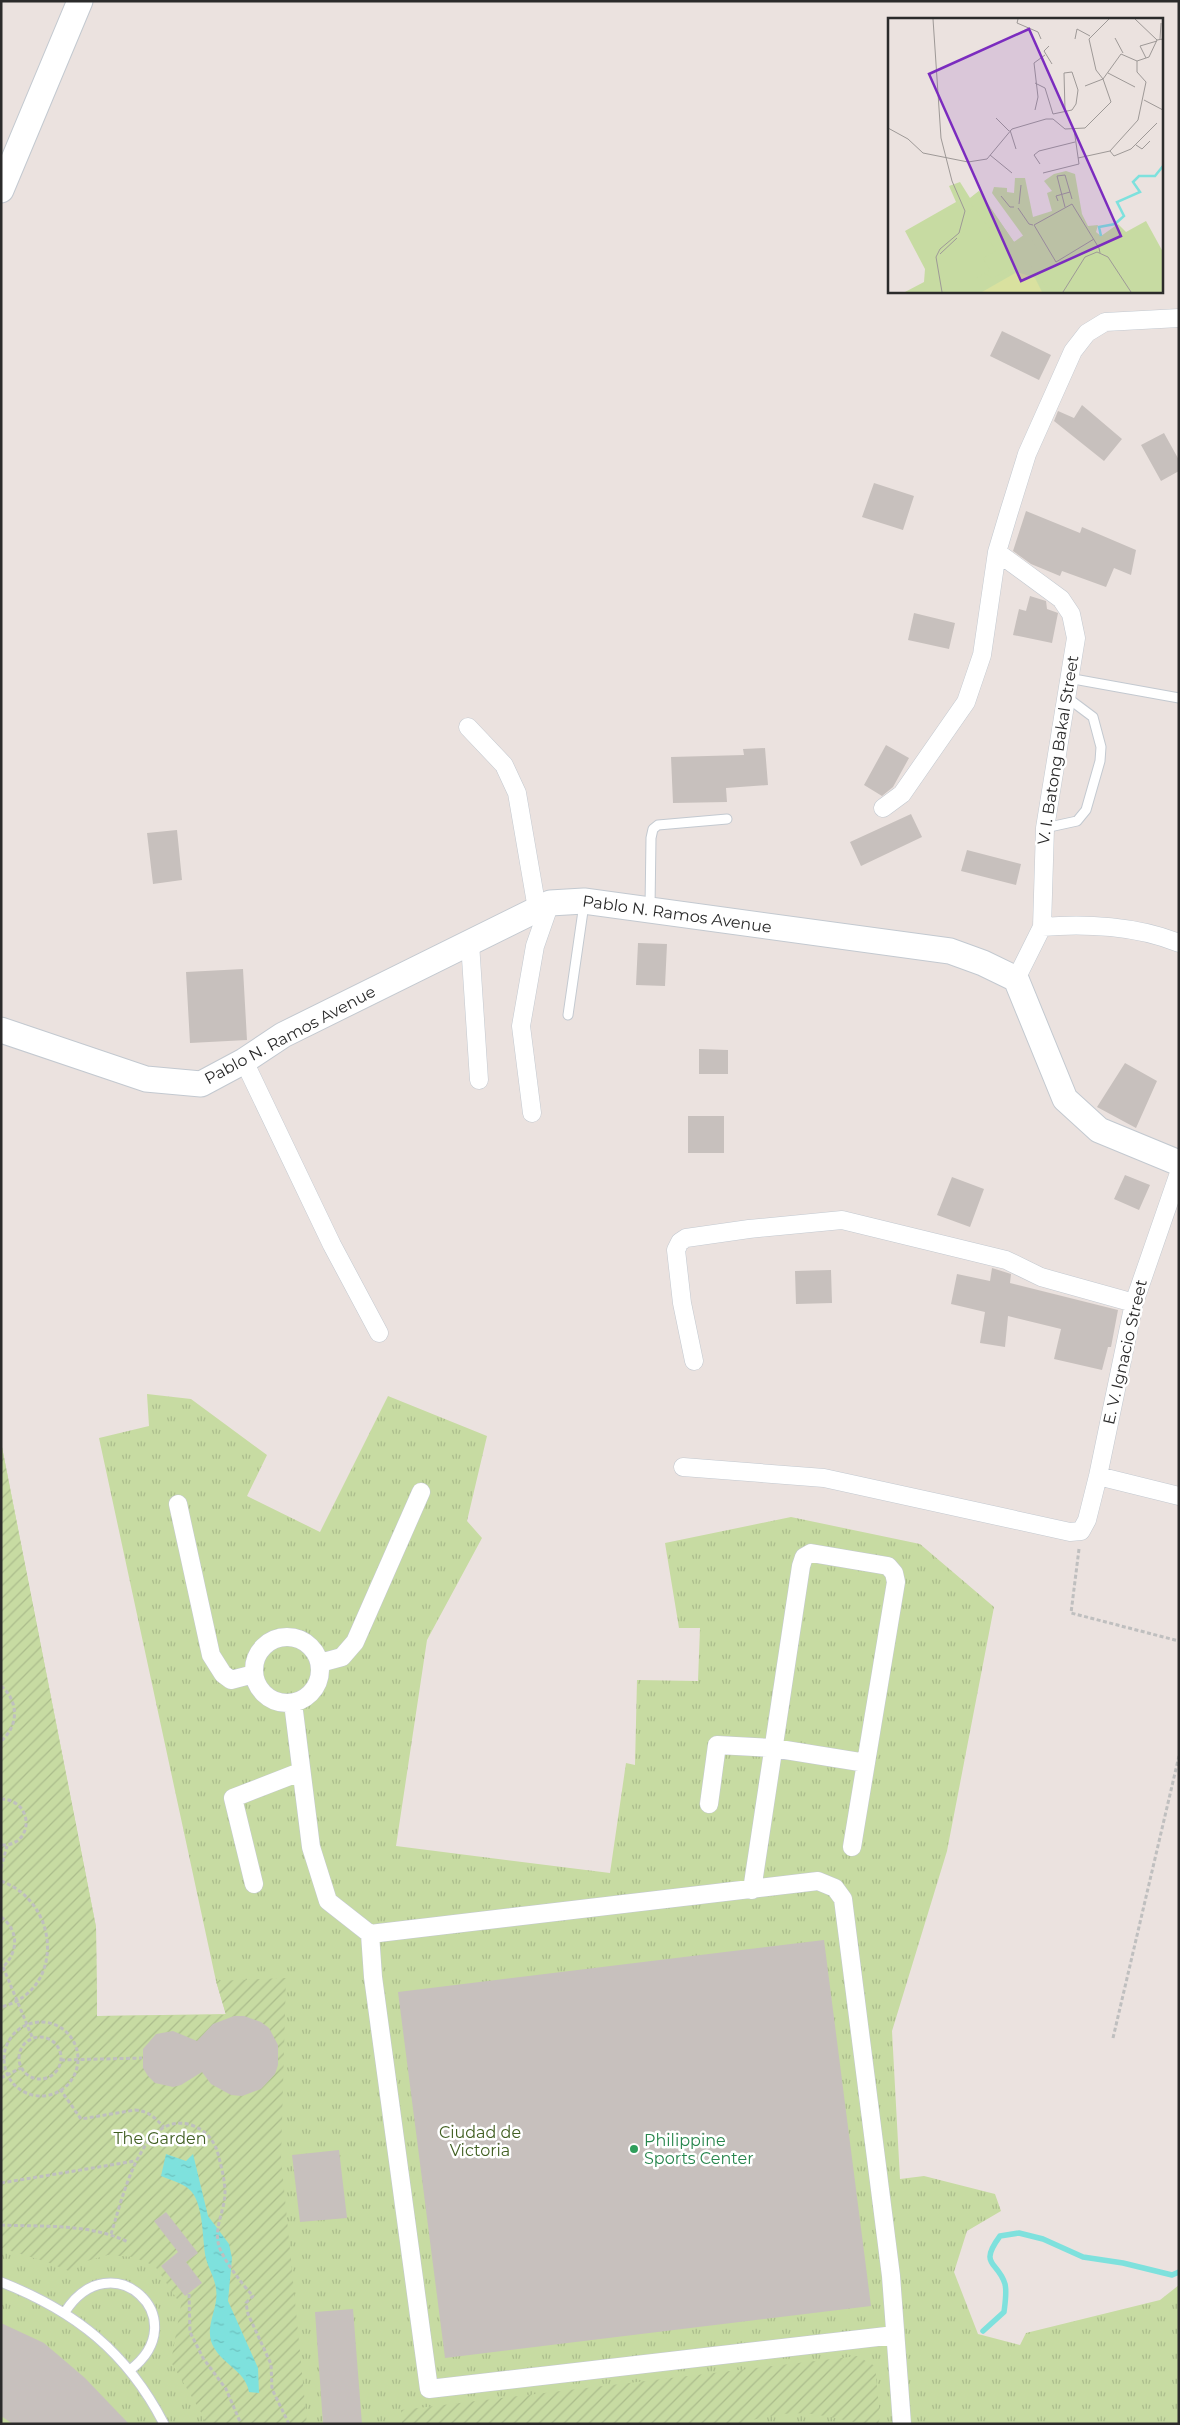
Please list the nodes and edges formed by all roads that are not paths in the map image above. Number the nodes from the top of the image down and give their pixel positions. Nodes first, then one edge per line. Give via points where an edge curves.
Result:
1 (80, 1) edge
2 (1, 190) edge
3 (1179, 318) edge
4 (997, 552) junction
5 (1068, 678) junction
6 (1065, 696) junction
7 (1179, 698) edge
8 (468, 728) dead end
9 (882, 808) dead end
10 (727, 819) dead end
11 (1045, 828) junction
12 (584, 901) junction
13 (543, 906) junction
14 (650, 910) junction
15 (1042, 927) junction
16 (1178, 941) edge
17 (470, 943) junction
18 (1016, 979) junction
19 (568, 1015) dead end
20 (1, 1030) edge
21 (244, 1061) junction
22 (479, 1080) dead end
23 (532, 1113) dead end
24 (1179, 1163) edge
25 (1179, 1173) edge
26 (1134, 1303) junction
27 (379, 1333) dead end
28 (694, 1361) dead end
29 (683, 1467) dead end
30 (1098, 1476) junction
31 (421, 1492) dead end
32 (1179, 1496) edge
33 (178, 1504) dead end
34 (320, 1663) junction
35 (254, 1674) junction
36 (293, 1703) junction
37 (773, 1748) junction
38 (866, 1763) junction
39 (300, 1772) junction
40 (709, 1804) dead end
41 (852, 1848) dead end
42 (254, 1884) dead end
43 (752, 1890) junction
44 (370, 1934) junction
45 (1, 2282) edge
46 (65, 2312) junction
47 (895, 2335) junction
48 (130, 2370) junction
49 (164, 2424) edge
50 (902, 2424) edge

1 - 2 street
3 - 4 street via 1104,322 1087,333 1073,351 1027,454
4 - 5 street, V. I. Batong Bakal Street via 1061,598 1071,614 1076,638
4 - 9 street via 986,640 966,702 909,786
5 - 6 street, V. I. Batong Bakal Street
5 - 7 lane
6 - 11 street, V. I. Batong Bakal Street
6 - 11 lane via 1093,717 1101,746 1100,760 1086,810 1077,821
8 - 13 street via 504,765 517,793
10 - 14 lane via 658,824 653,829
11 - 15 street, V. I. Batong Bakal Street
12 - 13 street, Pablo N. Ramos Avenue
12 - 14 street, Pablo N. Ramos Avenue
12 - 19 lane
13 - 17 street, Pablo N. Ramos Avenue
13 - 23 street via 521,1026
14 - 18 street, Pablo N. Ramos Avenue via 950,951
15 - 16 street via 1069,925 1137,931
15 - 18 street, V. I. Batong Bakal Street
17 - 21 street, Pablo N. Ramos Avenue via 283,1035
17 - 22 street
18 - 24 street via 1064,1098 1099,1130
20 - 21 street, Pablo N. Ramos Avenue via 146,1079 201,1084
21 - 27 street via 332,1245
25 - 26 street, E. V. Ignacio Street
26 - 28 street via 1042,1277 1006,1260 842,1220 749,1228 686,1238 676,1250 682,1303
26 - 30 street, E. V. Ignacio Street
29 - 30 street, E. V. Ignacio Street via 824,1478 1070,1532 1081,1531 1087,1520
30 - 32 street
31 - 34 street via 355,1642 342,1657
33 - 35 street via 211,1654 223,1674 231,1680
34 - 35 street via 314,1650 305,1642 283,1637 273,1640 261,1650
34 - 36 street via 318,1682 313,1692 304,1700
35 - 36 street via 257,1684 272,1699
36 - 39 street
37 - 38 street
37 - 38 street via 800,1566 804,1557 811,1553 888,1566 894,1572 896,1582
37 - 40 street via 718,1745
37 - 43 street
38 - 41 street
39 - 42 street via 233,1798
39 - 44 street via 311,1847 328,1901
43 - 44 street
43 - 47 street via 818,1881 835,1888 843,1899 891,2276
44 - 47 street via 373,1977 429,2389
45 - 46 lane
46 - 48 lane
46 - 48 lane via 75,2297 89,2286 107,2282 125,2285 140,2294 151,2309 156,2326 153,2344 144,2360
47 - 50 street
48 - 49 lane

